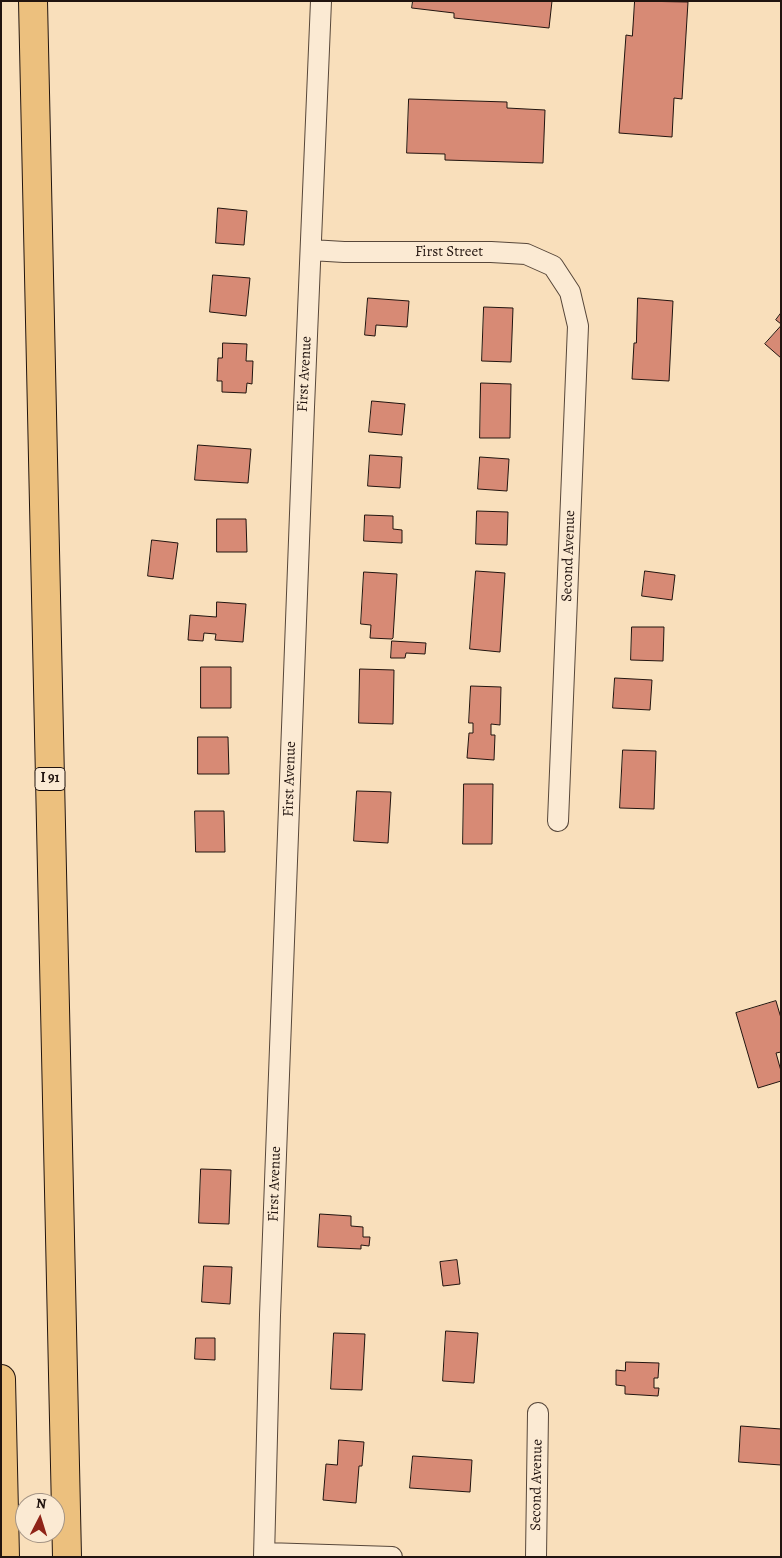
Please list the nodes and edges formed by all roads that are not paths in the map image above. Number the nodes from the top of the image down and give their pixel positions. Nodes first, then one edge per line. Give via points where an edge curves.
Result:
1 (33, 1) edge
2 (321, 1) edge
3 (311, 250) junction
4 (570, 292) joint
5 (558, 821) dead end
6 (1, 1379) edge
7 (538, 1413) dead end
8 (264, 1555) edge
9 (5, 1557) edge
10 (67, 1557) edge
11 (392, 1557) edge
12 (536, 1557) edge

1 - 10 highway, I 91
2 - 3 street, First Avenue
3 - 4 street, First Street via 526,254 553,266
3 - 8 street, First Avenue via 270,1315
4 - 5 street, Second Avenue via 578,326
6 - 9 highway
7 - 12 street, Second Avenue
8 - 11 street

